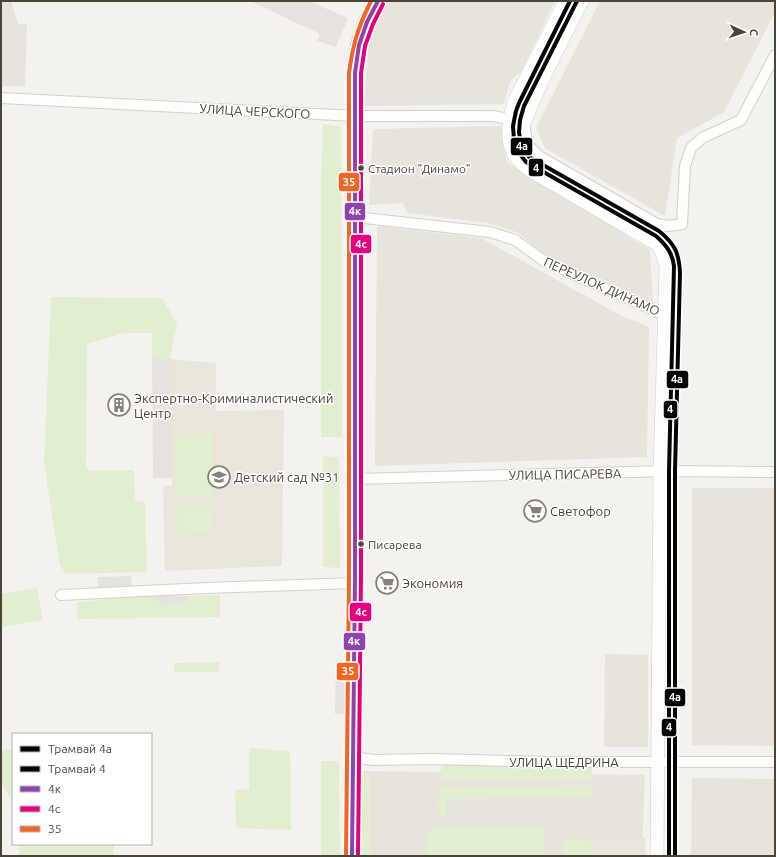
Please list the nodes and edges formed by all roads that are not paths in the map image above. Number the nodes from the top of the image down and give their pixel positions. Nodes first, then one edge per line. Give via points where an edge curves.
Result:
1 (378, 1) edge
2 (565, 1) edge
3 (582, 1) edge
4 (775, 55) edge
5 (1, 98) edge
6 (355, 116) junction
7 (509, 118) junction
8 (524, 122) junction
9 (514, 155) junction
10 (355, 217) junction
11 (665, 315) junction
12 (660, 471) junction
13 (775, 472) edge
14 (355, 479) junction
15 (354, 583) junction
16 (61, 595) dead end
17 (353, 757) junction
18 (657, 762) junction
19 (775, 762) edge
20 (352, 856) edge
21 (657, 856) edge

1 - 6 main road via 359,45 355,73
2 - 7 street via 514,102
3 - 8 street
4 - 8 street via 741,120 702,138 690,148 685,166 682,224 658,224 539,156 527,144
5 - 6 street, УЛИЦА ЧЕРСКОГО
6 - 7 street, УЛИЦА ЧЕРСКОГО
6 - 10 main road
7 - 8 street, УЛИЦА ЧЕРСКОГО
7 - 9 street via 508,131
8 - 9 street
9 - 11 street via 521,165 658,245 666,267
10 - 11 street, ПЕРЕУЛОК ДИНАМО via 490,232 515,240 544,261
10 - 14 main road
11 - 12 street
12 - 13 street, УЛИЦА ПИСАРЕВА
12 - 14 street, УЛИЦА ПИСАРЕВА
12 - 18 street
14 - 15 main road
15 - 16 street
15 - 17 main road
17 - 18 street, УЛИЦА ЩЕДРИНА via 379,760
17 - 20 main road
18 - 19 street, УЛИЦА ЩЕДРИНА
18 - 21 street

